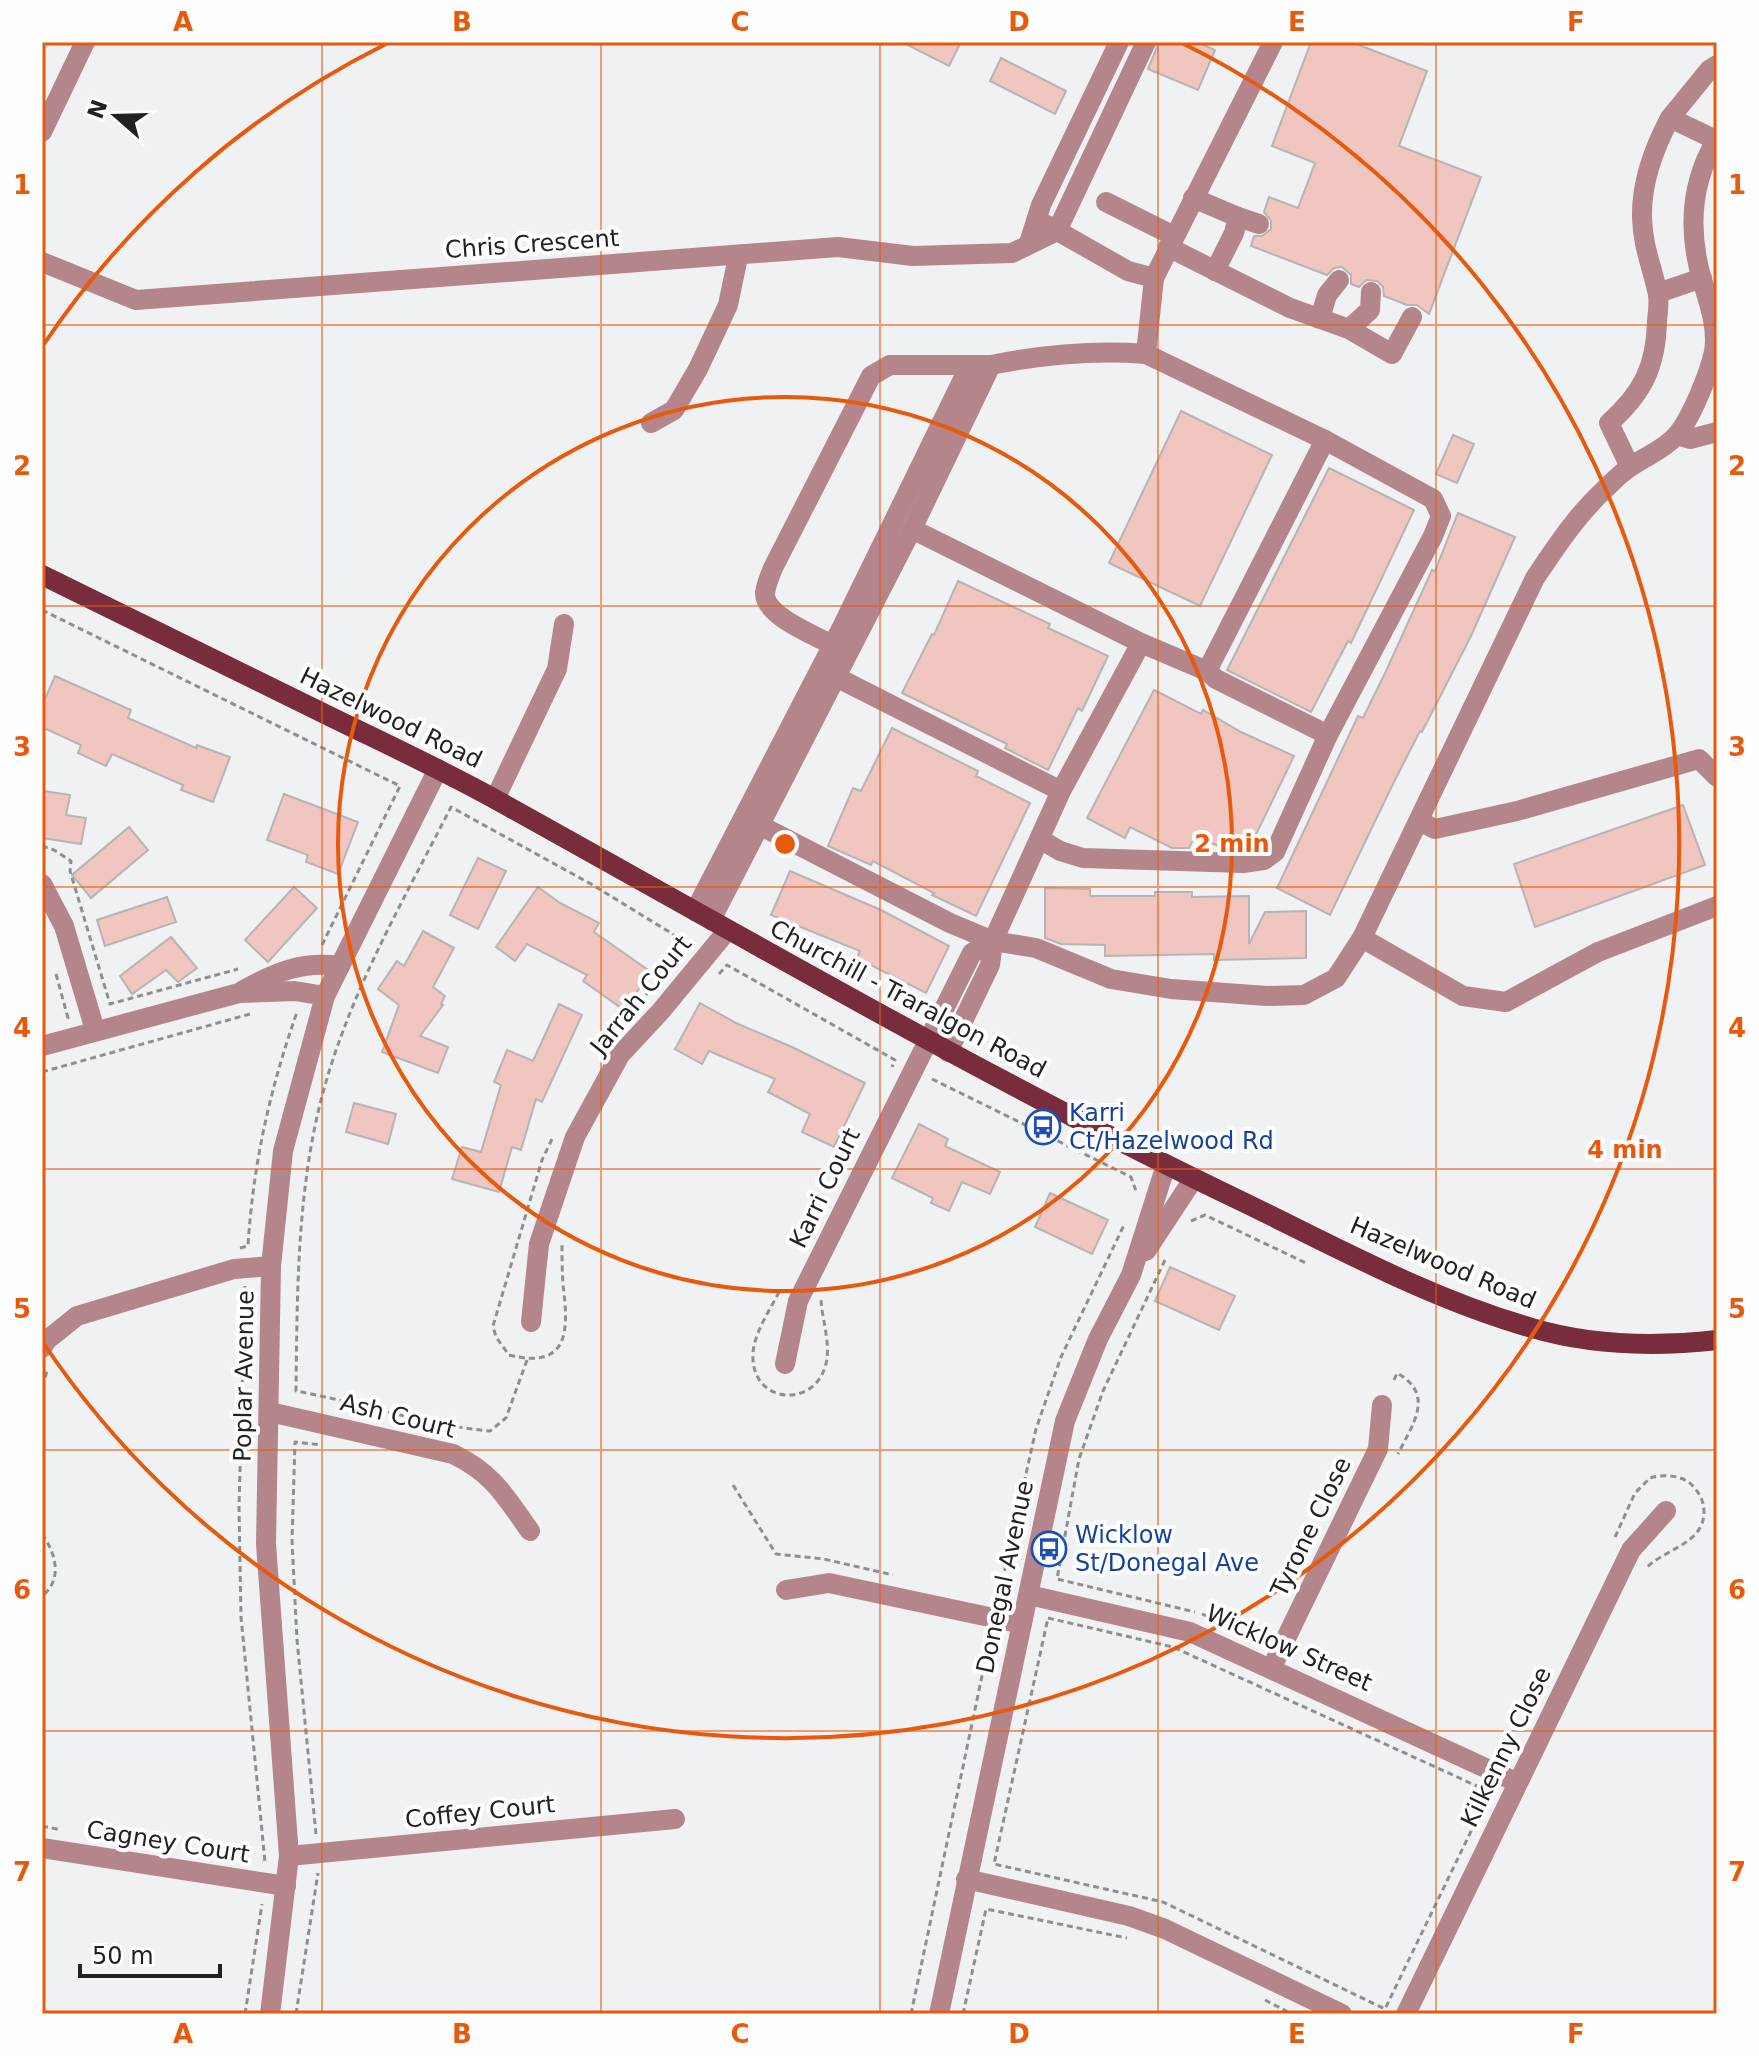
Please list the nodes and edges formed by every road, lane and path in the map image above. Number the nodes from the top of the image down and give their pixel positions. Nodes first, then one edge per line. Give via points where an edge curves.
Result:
1 (85, 42) edge
2 (1119, 42) edge
3 (1146, 42) edge
4 (1273, 42) edge
5 (1717, 65) edge
6 (1098, 85) junction
7 (1121, 96) junction
8 (1670, 118) junction
9 (42, 132) edge
10 (1716, 140) edge
11 (1065, 151) junction
12 (1089, 163) junction
13 (1193, 198) junction
14 (1106, 202) dead end
15 (1238, 217) junction
16 (1037, 218) junction
17 (1259, 224) dead end
18 (1057, 231) junction
19 (1171, 241) junction
20 (1029, 243) junction
21 (738, 257) junction
22 (42, 262) edge
23 (1215, 271) junction
24 (1154, 278) junction
25 (1702, 278) junction
26 (1339, 280) dead end
27 (1371, 292) dead end
28 (1658, 293) junction
29 (1412, 317) dead end
30 (1320, 319) junction
31 (1715, 321) edge
32 (1349, 329) junction
33 (1146, 354) junction
34 (970, 365) junction
35 (991, 365) junction
36 (651, 423) dead end
37 (1717, 432) edge
38 (1677, 435) junction
39 (1325, 440) junction
40 (1630, 467) junction
41 (912, 529) junction
42 (42, 575) edge
43 (42, 610) edge
44 (564, 624) dead end
45 (850, 629) junction
46 (1141, 643) junction
47 (840, 648) junction
48 (1207, 671) junction
49 (827, 680) junction
50 (1328, 735) junction
51 (438, 769) junction
52 (1717, 777) edge
53 (1061, 791) junction
54 (495, 799) junction
55 (1419, 821) junction
56 (761, 826) junction
57 (1040, 839) junction
58 (42, 846) edge
59 (42, 884) edge
60 (1717, 906) edge
61 (711, 920) junction
62 (1362, 938) junction
63 (993, 941) junction
64 (321, 947) dead end
65 (340, 966) junction
66 (245, 967) dead end
67 (56, 973) dead end
68 (716, 977) dead end
69 (239, 993) junction
70 (325, 996) junction
71 (294, 1003) dead end
72 (253, 1013) dead end
73 (55, 1022) dead end
74 (621, 1024) dead end
75 (95, 1030) junction
76 (927, 1042) junction
77 (42, 1046) edge
78 (948, 1052) junction
79 (42, 1072) edge
80 (889, 1072) dead end
81 (928, 1086) dead end
82 (554, 1136) dead end
83 (1166, 1165) junction
84 (1194, 1178) junction
85 (1138, 1198) dead end
86 (1131, 1212) dead end
87 (1191, 1220) dead end
88 (562, 1236) dead end
89 (248, 1246) dead end
90 (1169, 1251) dead end
91 (1308, 1264) dead end
92 (271, 1266) junction
93 (1131, 1275) junction
94 (783, 1284) dead end
95 (245, 1286) dead end
96 (826, 1288) dead end
97 (531, 1322) dead end
98 (1717, 1340) edge
99 (45, 1358) edge
100 (527, 1360) junction
101 (785, 1364) dead end
102 (1394, 1380) dead end
103 (42, 1387) edge
104 (1382, 1405) dead end
105 (270, 1412) junction
106 (327, 1446) dead end
107 (1398, 1453) dead end
108 (733, 1485) dead end
109 (1666, 1511) dead end
110 (530, 1531) dead end
111 (42, 1534) edge
112 (1609, 1548) dead end
113 (1644, 1571) dead end
114 (897, 1576) dead end
115 (786, 1590) dead end
116 (1029, 1595) junction
117 (42, 1596) edge
118 (999, 1600) dead end
119 (1022, 1624) junction
120 (991, 1635) dead end
121 (1268, 1644) dead end
122 (1272, 1667) junction
123 (1516, 1782) junction
124 (675, 1819) dead end
125 (316, 1835) dead end
126 (42, 1848) edge
127 (263, 1854) dead end
128 (289, 1856) junction
129 (318, 1870) dead end
130 (966, 1879) junction
131 (286, 1886) junction
132 (262, 1904) dead end
133 (1133, 1939) dead end
134 (1259, 1998) dead end
135 (1385, 2009) joint
136 (245, 2014) edge
137 (270, 2014) edge
138 (296, 2014) edge
139 (911, 2014) edge
140 (939, 2014) edge
141 (963, 2014) edge
142 (1292, 2014) edge
143 (1342, 2014) edge
144 (1406, 2014) edge

1 - 9 street
2 - 6 street
3 - 7 street
4 - 13 street
5 - 8 street
6 - 7 street
6 - 11 street
7 - 12 street
8 - 10 street
8 - 28 street via 1647,174 1642,215 1645,253
10 - 25 street via 1701,168 1694,201 1692,229
11 - 12 street
11 - 16 street
12 - 18 street
13 - 15 street
13 - 19 street
14 - 19 street
15 - 17 street
15 - 23 street
16 - 18 street
16 - 20 street
18 - 20 street, Chris Crescent
18 - 24 street via 1128,271
19 - 23 street
19 - 24 street
20 - 21 street, Chris Crescent via 1012,253 913,256 838,247
21 - 22 street, Chris Crescent via 136,300
21 - 36 street via 728,305 698,369 674,410
23 - 30 street
24 - 33 street
25 - 28 street
25 - 31 street
26 - 30 street via 1327,295
27 - 32 street via 1370,310
28 - 40 street via 1653,362 1640,391 1609,423
29 - 32 street via 1392,354
30 - 32 street
31 - 38 street via 1714,352
33 - 35 street via 1117,352
33 - 39 street
34 - 35 street
34 - 45 street
34 - 47 street via 890,365 871,376 773,568 765,594 769,606
35 - 41 street
37 - 38 street via 1690,439
38 - 40 street
39 - 48 street
39 - 50 street via 1415,487 1433,499 1441,516
40 - 55 street via 1562,537 1535,578
41 - 45 street
41 - 46 street
42 - 51 main road, Hazelwood Road
43 - 64 path via 400,786
44 - 54 street via 557,669
45 - 47 street
46 - 48 street
46 - 53 street
47 - 49 street
48 - 50 street
49 - 53 street
49 - 56 street
49 - 61 street
50 - 57 street via 1275,852 1264,860 1083,858
51 - 54 main road, Hazelwood Road
51 - 65 street, Poplar Avenue
52 - 55 street via 1699,759 1517,811 1435,829
53 - 57 street
54 - 61 main road, Hazelwood Road
55 - 62 street
56 - 61 street
56 - 63 street
57 - 63 street
58 - 66 path via 71,861 110,1004
59 - 75 street via 64,926
60 - 62 street via 1598,952 1506,1002 1463,996
61 - 76 main road, Churchill - Traralgon Road
61 - 97 street, Jarrah Court via 620,1055 575,1137 539,1244
62 - 63 street via 1336,978 1304,995 1267,996 1111,979 1036,948
63 - 76 street, Karri Court via 972,953
63 - 78 street via 990,965
65 - 69 street via 316,963 293,968
65 - 70 street, Poplar Avenue
67 - 73 path via 68,1018
68 - 80 path via 727,965 822,1017 895,1060
69 - 70 street
69 - 75 street
70 - 92 street, Poplar Avenue via 283,1151
71 - 89 path via 298,1009 252,1183
72 - 79 path
74 - 100 path via 689,944 451,807 370,963 327,1079 304,1190 296,1391 490,1431 506,1418
75 - 77 street
76 - 78 main road, Churchill - Traralgon Road
76 - 101 street, Karri Court via 798,1301
78 - 83 main road, Churchill - Traralgon Road
81 - 85 path via 932,1079 1131,1177
82 - 100 path via 542,1160 493,1326 509,1355
83 - 84 main road, Hazelwood Road
83 - 93 street, Donegal Avenue
84 - 93 street
84 - 98 main road, Hazelwood Road via 1416,1285 1536,1329 1627,1344
86 - 118 path via 1061,1357 1036,1429
87 - 91 path via 1205,1215
88 - 100 path via 564,1341 549,1356
90 - 121 path via 1103,1391 1079,1459 1057,1579 1184,1608
92 - 99 street via 234,1269 77,1316 47,1340
92 - 105 street, Poplar Avenue
93 - 116 street, Donegal Avenue via 1065,1421
94 - 96 path via 756,1338 752,1358 756,1378 768,1391 786,1396 802,1394 825,1368 820,1300
95 - 127 path via 241,1617
99 - 103 path
102 - 107 path via 1397,1373 1405,1377 1420,1402
104 - 122 street, Tyrone Close via 1378,1449
105 - 110 street, Ash Court via 453,1454 478,1466
105 - 128 street, Poplar Avenue via 266,1544
106 - 125 path via 295,1442 292,1541
108 - 114 path via 776,1554
109 - 123 street, Kilkenny Close via 1631,1550
111 - 117 path via 56,1563 51,1586
112 - 113 path via 1644,1483 1657,1476 1685,1479 1703,1500 1703,1524 1691,1540 1662,1554
115 - 119 street via 829,1583
116 - 119 street, Donegal Avenue
116 - 122 street, Wicklow Street via 1166,1624
119 - 130 street, Donegal Avenue
120 - 139 path
122 - 123 street, Wicklow Street
123 - 144 street, Kilkenny Close
124 - 128 street, Coffey Court
126 - 131 street, Cagney Court
128 - 131 street, Poplar Avenue
129 - 138 path
130 - 140 street, Donegal Avenue
130 - 143 street via 1129,1916
131 - 137 street, Poplar Avenue
132 - 136 path
133 - 141 path via 986,1909
134 - 142 path
135 - 135 path via 1163,1902 994,1864 1048,1618 1173,1647 1490,1792

